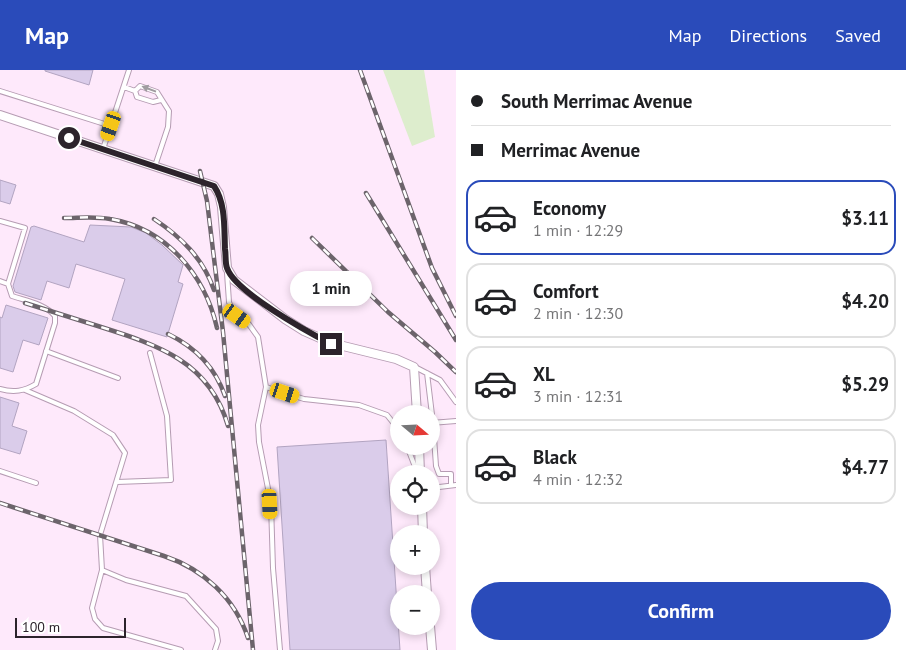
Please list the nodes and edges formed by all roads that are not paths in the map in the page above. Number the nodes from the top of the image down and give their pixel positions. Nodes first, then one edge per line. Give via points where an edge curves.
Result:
1 (129, 70) edge
2 (124, 87) junction
3 (135, 90) junction
4 (0, 91) edge
5 (161, 100) junction
6 (0, 115) edge
7 (111, 126) junction
8 (104, 149) junction
9 (155, 166) junction
10 (0, 221) edge
11 (227, 268) junction
12 (0, 281) edge
13 (8, 284) junction
14 (46, 351) junction
15 (150, 353) dead end
16 (414, 367) junction
17 (426, 373) junction
18 (118, 378) dead end
19 (266, 387) junction
20 (0, 389) edge
21 (25, 390) junction
22 (456, 402) edge
23 (416, 405) edge
24 (430, 405) edge
25 (390, 419) edge
26 (456, 421) edge
27 (440, 422) edge
28 (435, 455) edge
29 (0, 471) edge
30 (117, 482) junction
31 (36, 483) dead end
32 (454, 485) edge
33 (440, 487) edge
34 (102, 570) junction
35 (431, 635) edge
36 (181, 650) edge
37 (215, 650) edge
38 (280, 650) edge
39 (432, 650) edge

1 - 2 lane
2 - 3 lane
2 - 7 lane
3 - 5 lane via 136,97 153,102
5 -> 3 lane via 157,92 148,88 140,86
4 - 7 lane
5 - 9 lane via 169,111 169,119
6 - 8 street
7 - 8 lane
8 - 9 street
9 - 11 street via 214,186 222,207
10 - 13 lane via 25,228
11 - 16 street via 234,280 304,331 331,344
11 - 19 lane via 229,302 232,310 248,323 258,337
12 - 13 lane
13 - 14 lane via 12,296 47,308 55,316
14 - 18 lane
14 - 21 lane via 36,384
15 - 30 lane via 167,416 171,480
16 - 17 lane
16 - 23 street
17 - 22 lane via 440,380
17 - 24 lane
19 - 25 lane via 304,399 359,405
19 - 38 lane via 258,425 270,504
20 - 21 lane via 10,392
21 - 30 lane via 74,411 112,435 125,453
26 - 27 lane
28 - 32 lane via 439,474 451,474
29 - 31 lane
30 - 34 lane via 100,535
32 - 33 lane
34 - 36 lane via 92,608 95,619 104,628
34 - 37 lane via 186,596 216,629 218,641
35 - 39 street

